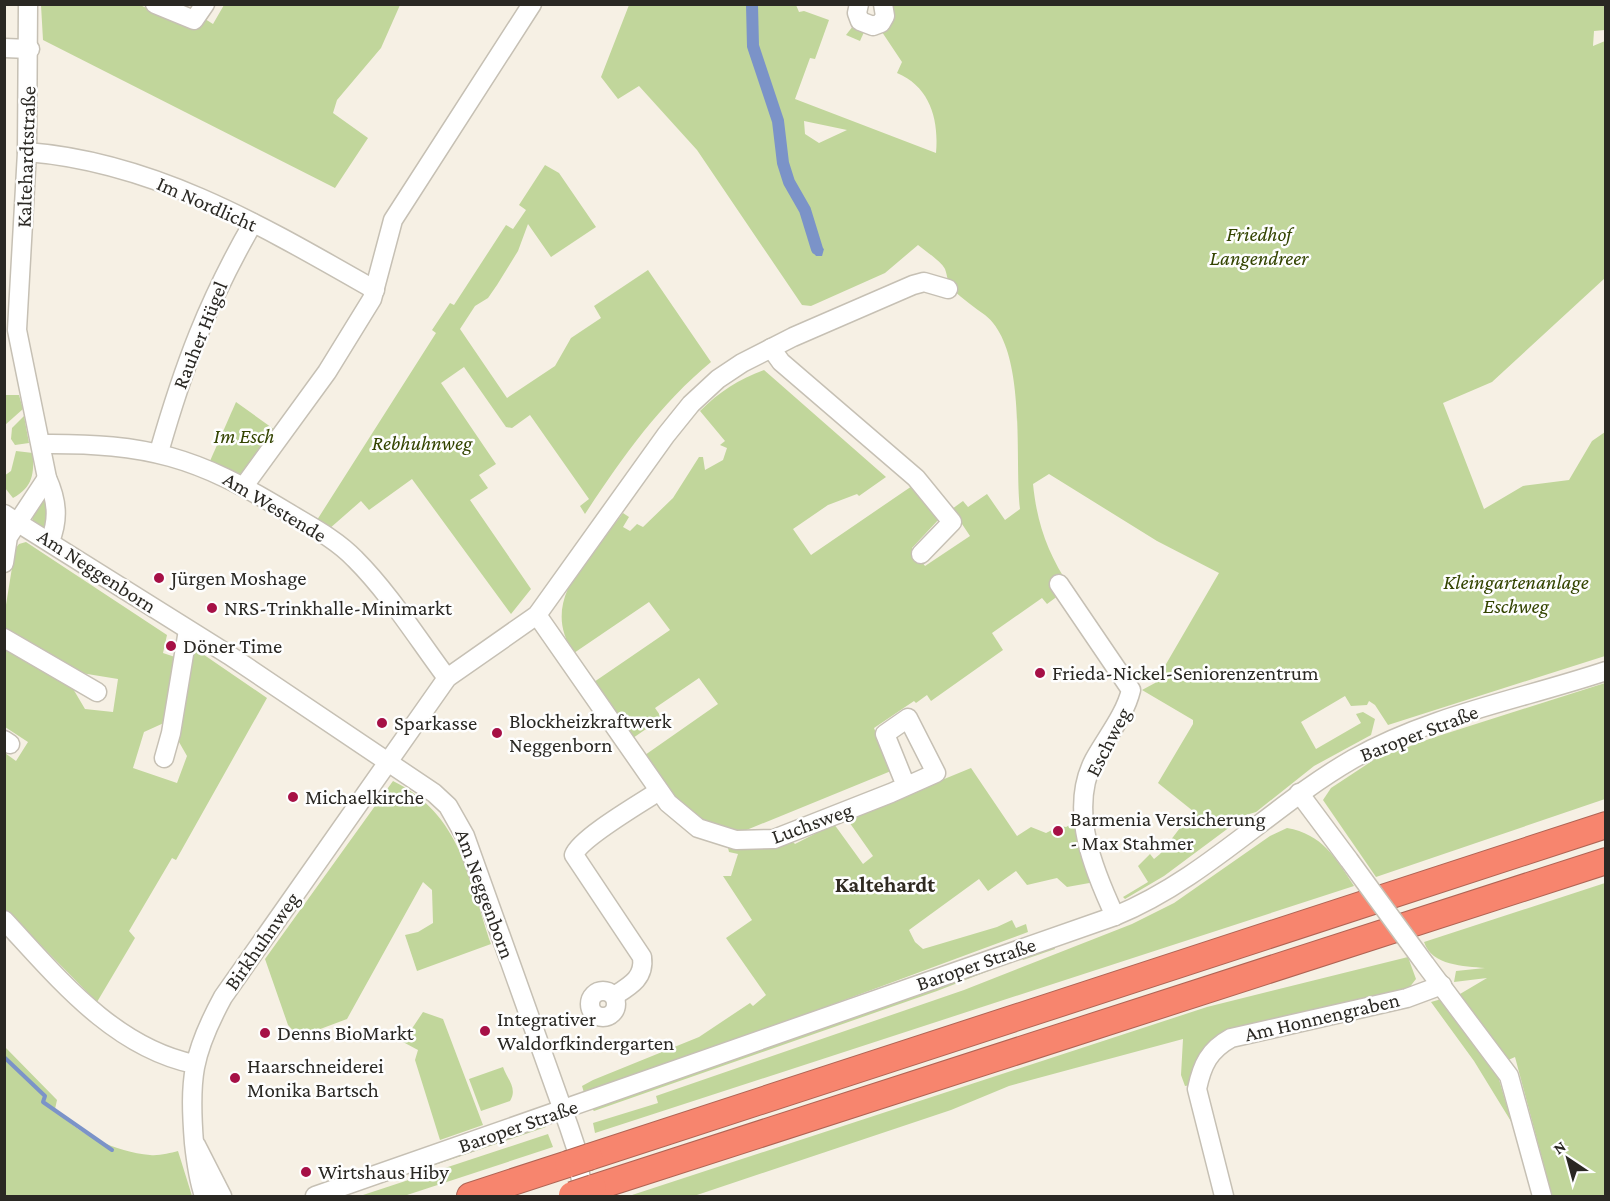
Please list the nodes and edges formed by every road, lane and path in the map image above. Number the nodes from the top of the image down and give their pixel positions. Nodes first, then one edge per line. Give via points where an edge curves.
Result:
1 (28, 4) edge
2 (155, 4) edge
3 (205, 4) edge
4 (532, 4) edge
5 (859, 4) edge
6 (884, 10) edge
7 (4, 48) edge
8 (30, 49) junction
9 (27, 152) junction
10 (253, 223) junction
11 (948, 289) dead end
12 (375, 290) junction
13 (771, 348) junction
14 (42, 444) junction
15 (159, 452) junction
16 (47, 478) junction
17 (244, 486) junction
18 (11, 518) edge
19 (50, 541) junction
20 (921, 554) dead end
21 (4, 563) edge
22 (1059, 584) dead end
23 (537, 615) junction
24 (188, 630) junction
25 (4, 638) edge
26 (1605, 671) edge
27 (447, 678) junction
28 (97, 692) dead end
29 (164, 758) dead end
30 (389, 762) junction
31 (906, 786) dead end
32 (659, 791) junction
33 (1299, 793) junction
34 (1605, 825) edge
35 (1605, 861) edge
36 (1605, 867) edge
37 (1572, 872) junction
38 (1115, 916) junction
39 (4, 920) edge
40 (1437, 980) junction
41 (614, 996) dead end
42 (194, 1064) junction
43 (563, 1110) junction
44 (194, 1141) junction
45 (579, 1194) edge
46 (204, 1197) edge
47 (222, 1197) edge
48 (315, 1197) edge
49 (470, 1197) edge
50 (1224, 1197) edge
51 (1542, 1197) edge

1 - 8 street, Kaltehardtstraße
2 - 3 street via 194,20
4 - 12 street via 393,220
5 - 6 street via 858,17 864,24 877,25
7 - 8 street
8 - 9 street, Kaltehardtstraße
9 - 10 street, Im Nordlicht via 80,159 140,175 202,196
9 - 14 street, Kaltehardtstraße via 17,330
10 - 12 street, Im Nordlicht
10 - 15 street, Rauher Hügel via 223,275 196,336
11 - 13 street via 924,282 913,285
12 - 17 street via 327,372
13 - 20 street via 781,362 929,490 952,522
13 - 23 street via 718,379 686,409
14 - 15 street, Am Westende via 98,443
14 - 16 street, Kaltehardtstraße
15 - 17 street, Am Westende via 202,465
16 - 18 street
16 - 19 street, Kaltehardtstraße via 56,510
17 - 27 street, Am Westende via 354,557
18 - 19 street, Am Neggenborn
18 - 21 street
19 - 24 street, Am Neggenborn
22 - 38 street, Eschweg via 1131,690 1086,783 1089,848 1095,874
23 - 27 street
23 - 32 street, Luchsweg
24 - 29 street
24 - 30 street, Am Neggenborn
25 - 28 street
26 - 33 street, Baroper Straße via 1414,731 1356,758
27 - 30 street
30 - 42 street, Birkhuhnweg via 223,997 202,1036
30 - 43 street, Am Neggenborn via 434,793 459,821
31 - 32 street, Luchsweg via 787,835 756,842 727,839 698,828 674,810
32 - 41 street via 589,838 574,855 642,957 643,969 637,980
33 - 38 street, Baroper Straße via 1182,882
33 - 40 street, bridge
34 - 49 highway
35 - 37 highway
36 - 37 highway
37 - 45 highway
38 - 43 street, Baroper Straße
39 - 42 street via 96,1013 153,1050
40 - 50 street, Am Honnengraben via 1407,998 1231,1038 1210,1054 1197,1089
40 - 51 street via 1509,1076
42 - 44 street, Birkhuhnweg via 190,1098
43 - 45 street, Am Neggenborn via 577,1151
43 - 48 street, Baroper Straße
44 - 46 street, Birkhuhnweg via 195,1165
44 - 47 street, Birkhuhnweg

